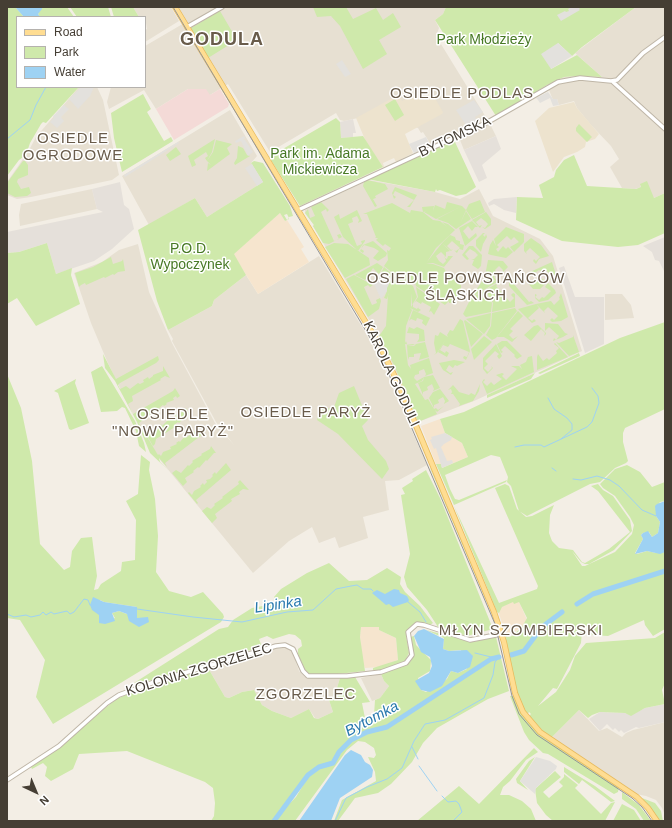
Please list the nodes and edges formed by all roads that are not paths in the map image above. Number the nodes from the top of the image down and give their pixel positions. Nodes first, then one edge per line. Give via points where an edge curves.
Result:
1 (175, 7) edge
2 (222, 7) edge
3 (187, 27) junction
4 (665, 37) edge
5 (615, 81) junction
6 (665, 129) edge
7 (298, 210) junction
8 (501, 634) junction
9 (7, 780) edge
10 (657, 821) edge

1 - 3 main road, KAROLA GODULI
2 - 3 street
3 - 7 main road, KAROLA GODULI
4 - 5 street via 643,53
5 - 6 street
5 - 7 street, BYTOMSKA via 580,78 558,82 488,122
7 - 8 main road, KAROLA GODULI via 375,335 389,364
8 - 9 street, KOLONIA ZGORZELEC via 470,640 421,624 409,630 408,639 412,655 409,660 381,672 347,676 308,676 293,649 281,645 142,686 112,698 52,750
8 - 10 main road, KAROLA GODULI via 518,702 530,722 549,739 636,797

